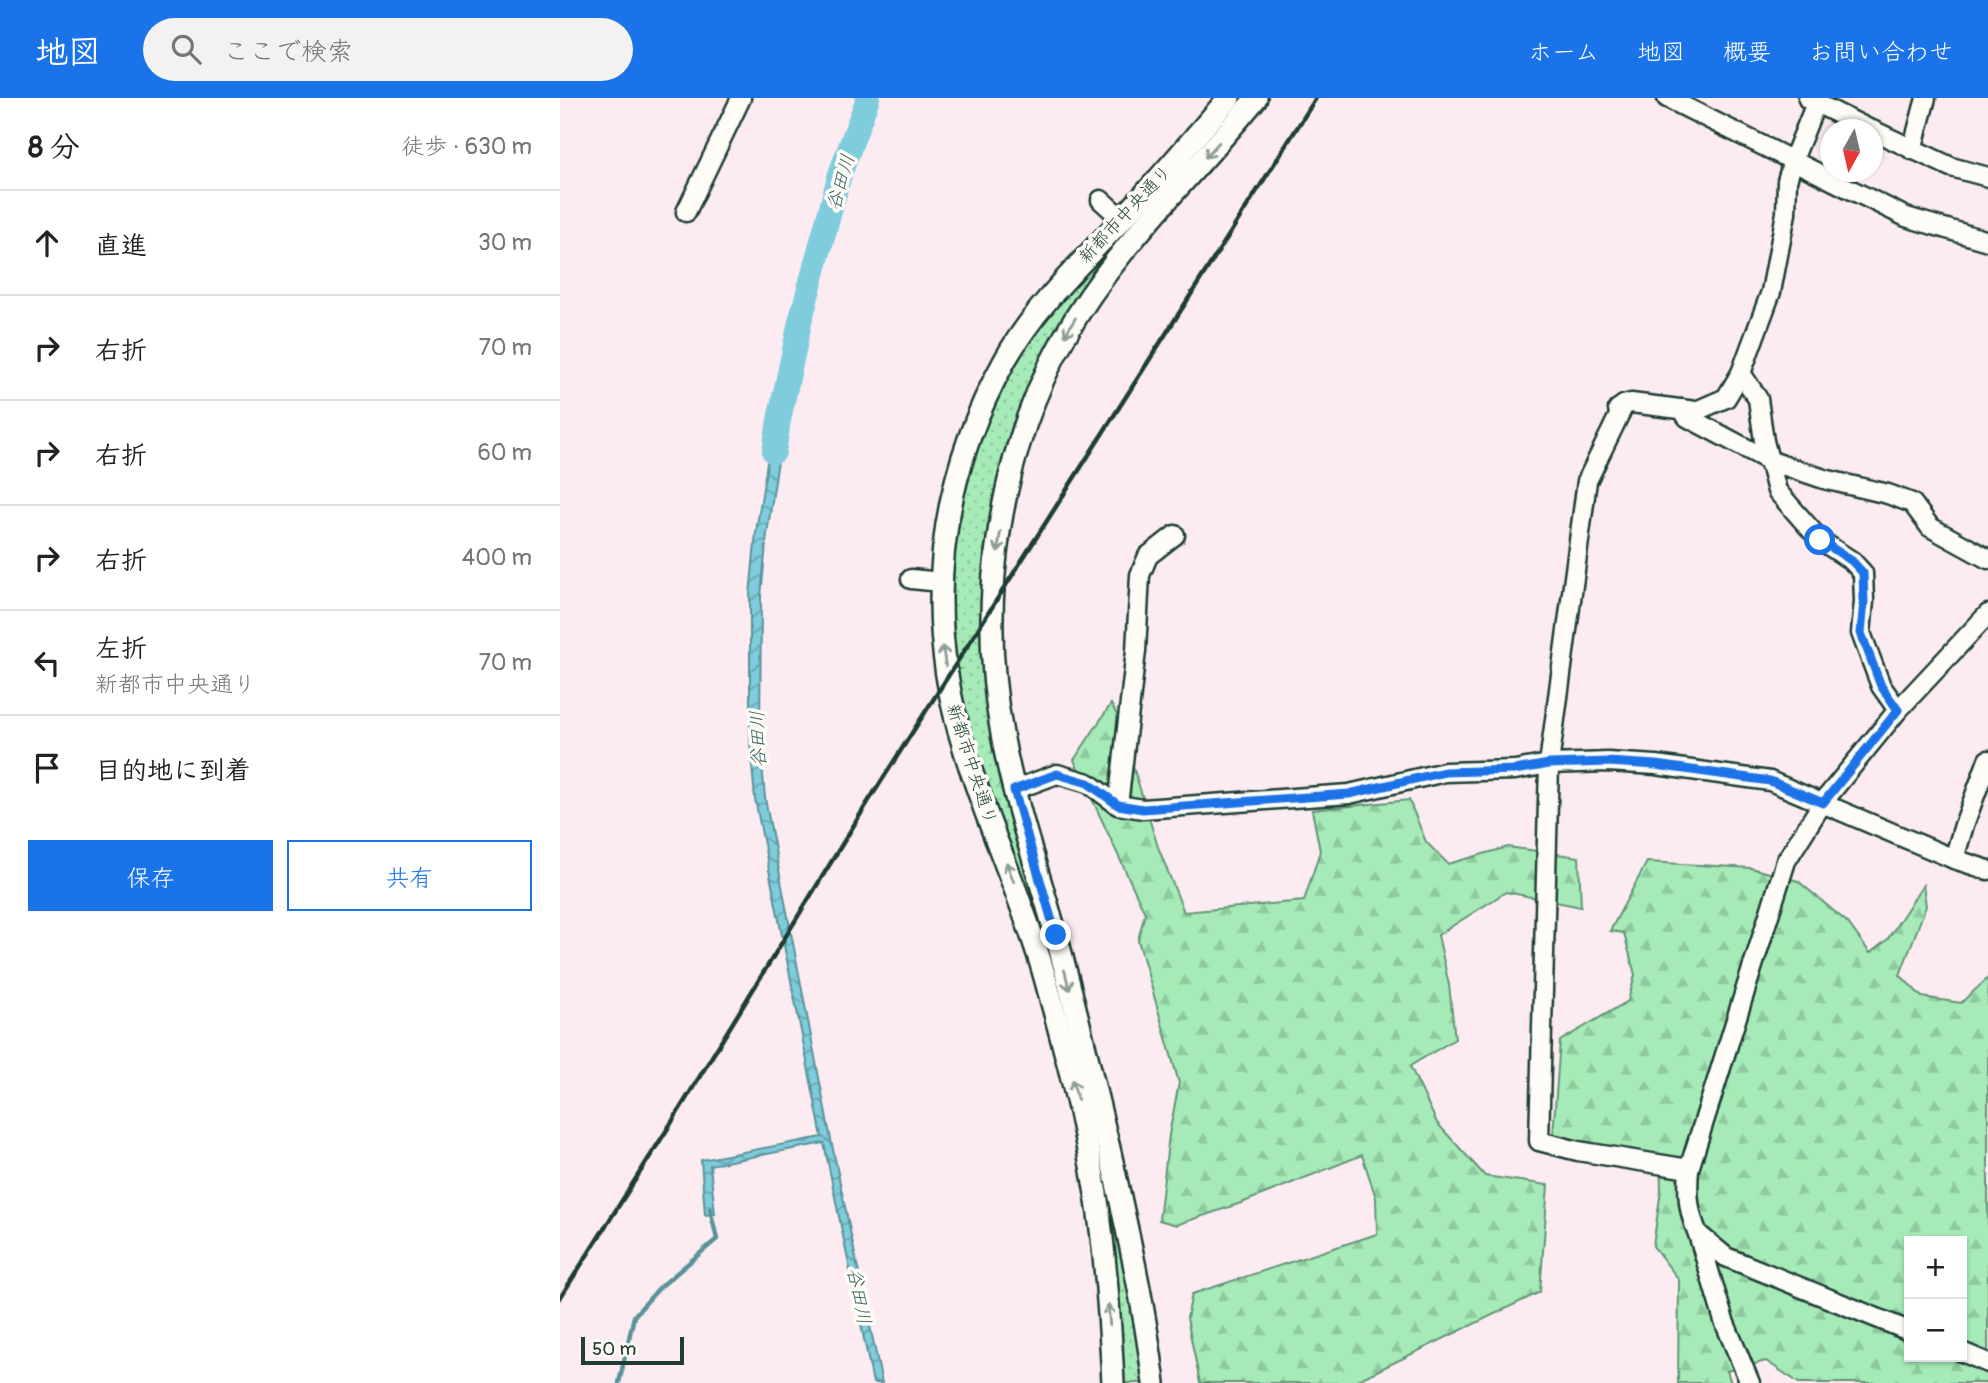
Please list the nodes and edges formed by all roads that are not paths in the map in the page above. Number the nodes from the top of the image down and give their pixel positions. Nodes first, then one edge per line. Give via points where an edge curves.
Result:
1 (741, 98) edge
2 (1228, 98) edge
3 (1256, 98) edge
4 (1667, 98) edge
5 (1926, 98) edge
6 (1814, 99) edge
7 (1851, 119) edge
8 (1883, 136) edge
9 (1912, 150) junction
10 (1793, 160) junction
11 (1988, 177) edge
12 (1101, 200) dead end
13 (686, 212) dead end
14 (1122, 219) junction
15 (1988, 241) edge
16 (1741, 373) junction
17 (1682, 409) junction
18 (1768, 460) junction
19 (1175, 535) dead end
20 (1988, 559) edge
21 (911, 579) dead end
22 (941, 582) junction
23 (1988, 614) edge
24 (1898, 710) junction
25 (1988, 760) edge
26 (1549, 764) junction
27 (1014, 790) junction
28 (1823, 803) junction
29 (1118, 805) junction
30 (1954, 859) junction
31 (1988, 870) edge
32 (1689, 1169) junction
33 (1698, 1234) junction
34 (1904, 1329) edge
35 (1967, 1354) edge
36 (1988, 1363) edge
37 (1113, 1383) edge
38 (1154, 1383) edge
39 (1749, 1383) edge

1 - 13 street
2 - 14 main road, 新都市中央通り
3 -> 27 main road, 新都市中央通り via 1140,231 1083,306 1047,370 1023,432 1005,495 992,595 991,636 1001,730
4 - 10 street
5 - 9 street
6 - 7 street
6 - 10 street
8 - 9 street
9 - 11 street
10 - 15 street via 1906,217
10 - 16 street via 1771,292
12 - 14 street
14 - 22 main road, 新都市中央通り via 1040,307 988,393 962,455 949,510
16 - 17 street via 1726,398 1696,411
16 - 18 street via 1758,399
17 - 18 street via 1688,417
17 - 26 street via 1631,403 1621,407 1587,481
18 - 20 street via 1912,503 1930,527
18 - 24 street via 1777,491 1820,540 1863,573 1861,633 1881,686
19 - 29 street via 1148,556 1140,575
21 - 22 street
37 -> 22 main road, 新都市中央通り via 1097,1195 1084,1129 1043,971 953,710 942,642
23 - 24 street
24 - 28 street
25 - 30 street
26 - 28 street via 1608,762 1694,770 1770,781
26 - 29 street via 1445,772 1349,794 1143,809
26 - 32 street via 1539,1141
27 - 29 street via 1057,774 1088,783
27 -> 38 main road, 新都市中央通り via 1097,1096 1134,1257
28 - 30 street
28 - 32 street via 1786,861
30 - 31 street
32 - 33 street via 1687,1195
33 - 34 street via 1726,1257
33 - 39 street via 1724,1321
35 - 36 street

